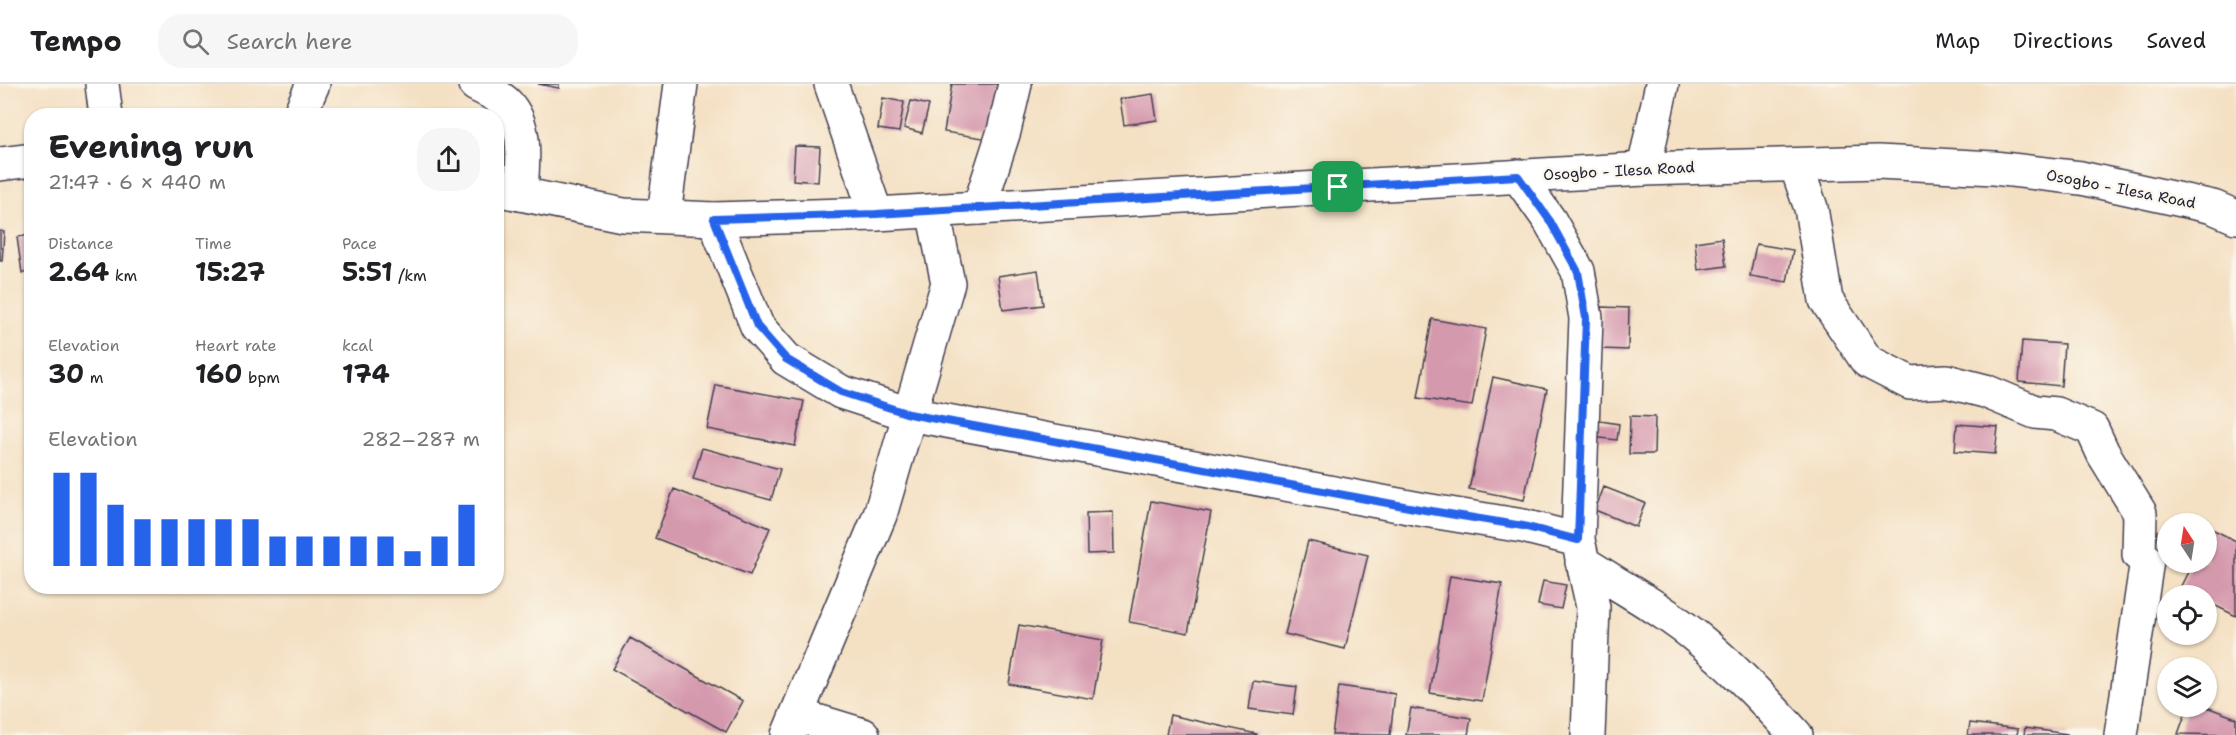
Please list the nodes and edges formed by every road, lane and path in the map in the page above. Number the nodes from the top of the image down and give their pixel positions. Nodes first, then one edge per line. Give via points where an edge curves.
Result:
1 (102, 84) edge
2 (313, 84) edge
3 (475, 84) edge
4 (681, 84) edge
5 (831, 84) edge
6 (1015, 84) edge
7 (1662, 84) edge
8 (105, 108) edge
9 (302, 108) edge
10 (24, 161) edge
11 (0, 164) edge
12 (1796, 165) junction
13 (1644, 169) junction
14 (1518, 176) junction
15 (509, 191) edge
16 (979, 208) junction
17 (933, 211) junction
18 (876, 214) junction
19 (664, 215) junction
20 (2236, 217) edge
21 (714, 219) junction
22 (909, 414) junction
23 (1580, 551) junction
24 (793, 725) edge
25 (863, 735) edge
26 (1588, 735) edge
27 (1796, 735) edge
28 (2121, 735) edge

1 - 8 street
2 - 9 street
3 - 15 street via 506,102 519,125 523,143
4 - 19 street
5 - 18 street
6 - 16 street
7 - 13 street
10 - 11 street
12 - 13 street, Osogbo - Ilesa Road
12 - 20 street, Osogbo - Ilesa Road via 1878,162 1994,168 2070,177 2214,207
12 - 28 street via 1811,208 1826,300 1867,361 1910,383 1946,381 1985,391 2035,412 2056,414 2092,429 2140,513 2139,555 2147,560
13 - 14 street, Osogbo - Ilesa Road
14 - 16 street, Osogbo - Ilesa Road
14 - 23 street via 1550,221 1578,272 1586,318
15 - 19 street, Osogbo - Ilesa Road via 623,215
16 - 17 street, Osogbo - Ilesa Road
17 - 18 street, Osogbo - Ilesa Road
17 - 22 street via 948,283
18 - 21 street, Osogbo - Ilesa Road
19 - 21 street, Osogbo - Ilesa Road
21 - 22 street via 757,326 786,359 841,392
22 - 23 street via 1523,526
22 - 24 street via 880,515
23 - 26 street via 1593,607
23 - 27 street via 1701,640
24 - 25 street

